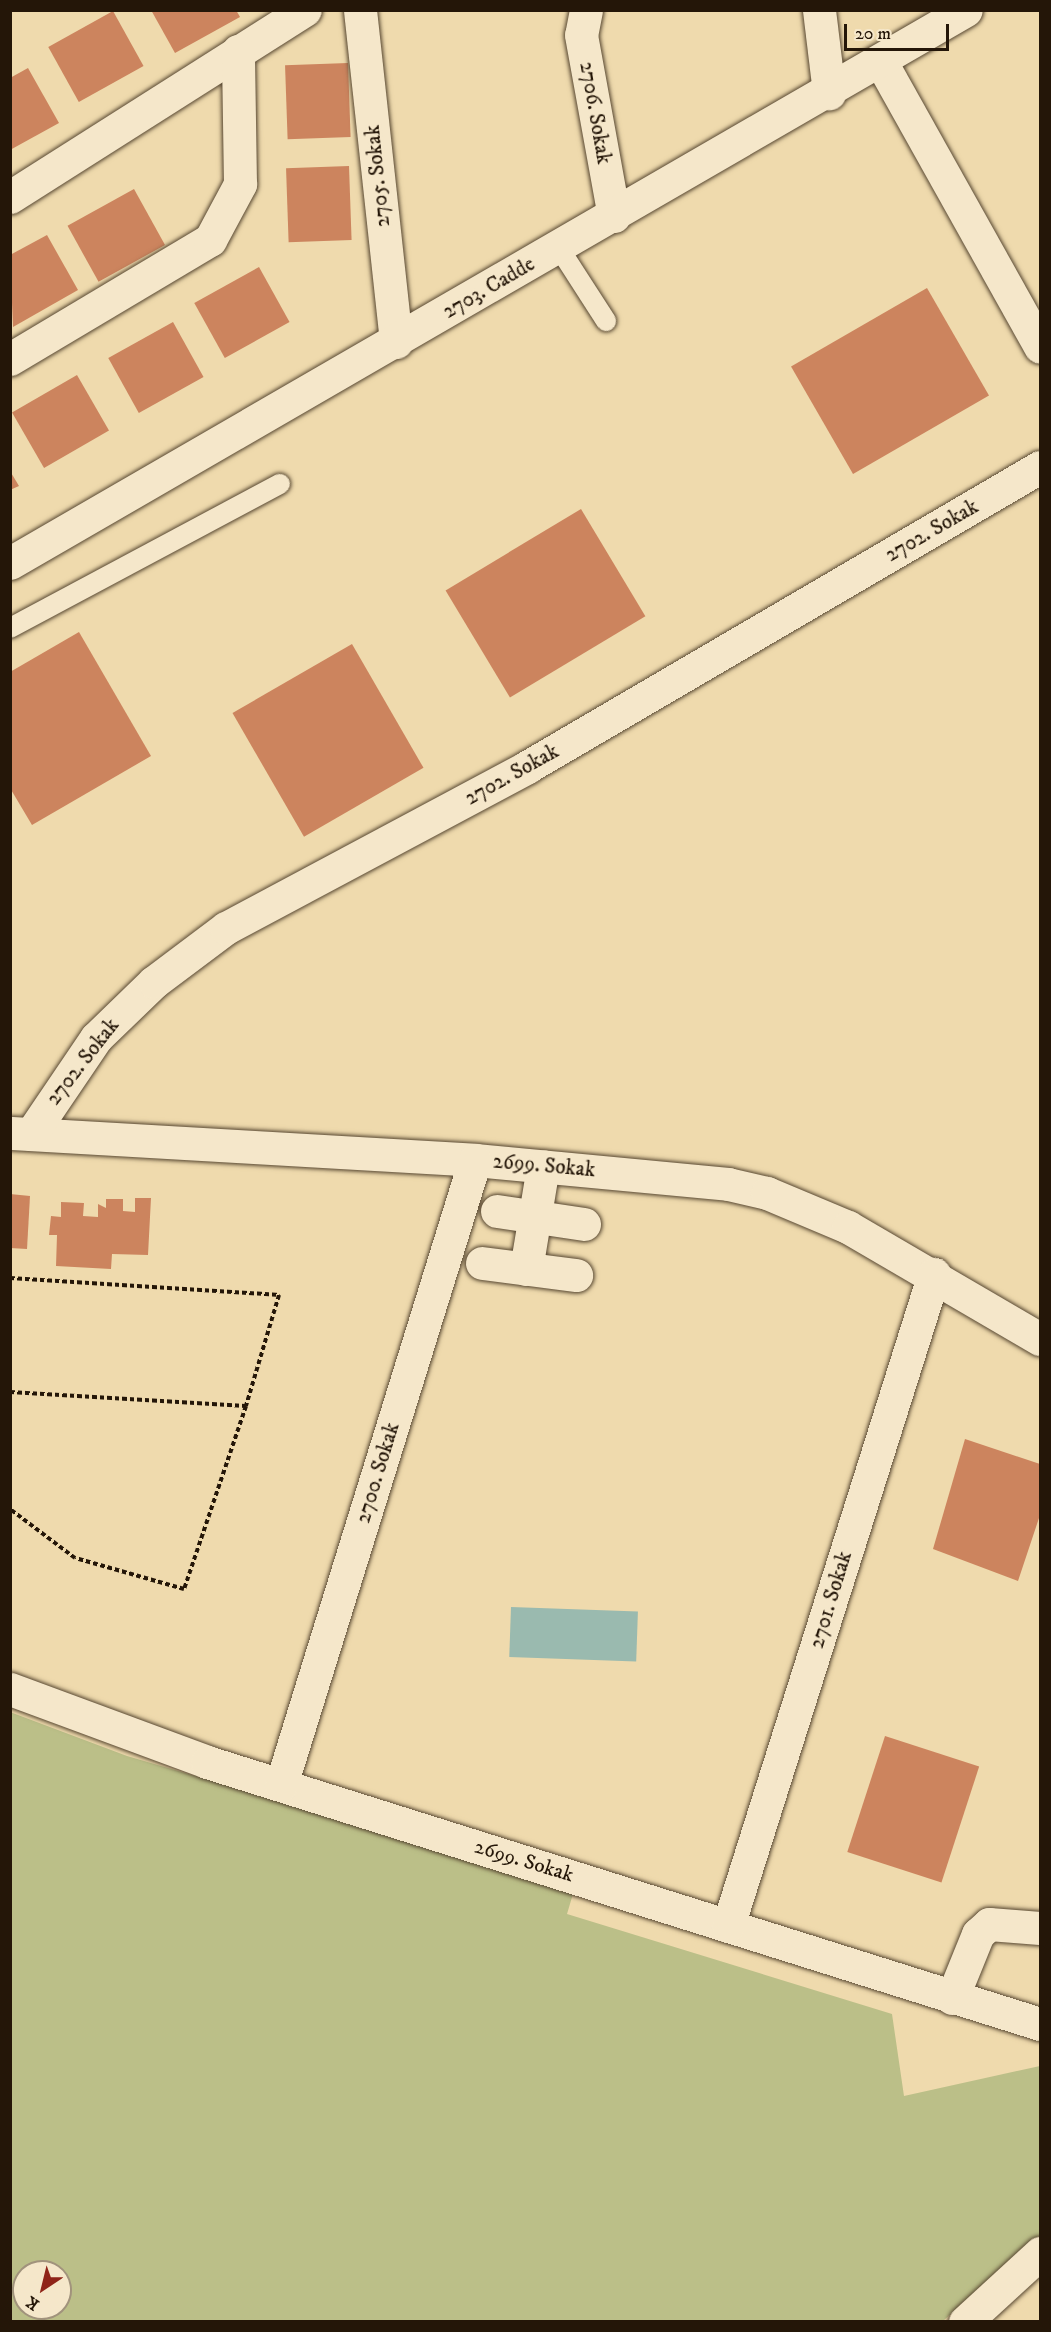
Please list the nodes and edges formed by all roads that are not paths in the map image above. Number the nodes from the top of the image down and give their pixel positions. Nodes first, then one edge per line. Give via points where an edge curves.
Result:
1 (305, 10) edge
2 (360, 10) edge
3 (586, 10) edge
4 (819, 10) edge
5 (966, 10) edge
6 (237, 51) junction
7 (881, 62) junction
8 (829, 93) junction
9 (10, 197) edge
10 (614, 216) junction
11 (559, 248) junction
12 (606, 321) dead end
13 (396, 342) junction
14 (1041, 347) edge
15 (10, 359) edge
16 (1041, 467) edge
17 (280, 484) dead end
18 (10, 563) edge
19 (10, 628) edge
20 (21, 1134) edge
21 (475, 1160) junction
22 (543, 1166) junction
23 (497, 1211) dead end
24 (534, 1217) junction
25 (584, 1224) dead end
26 (482, 1263) dead end
27 (526, 1269) junction
28 (934, 1274) junction
29 (576, 1275) dead end
30 (1041, 1339) edge
31 (10, 1689) edge
32 (281, 1785) junction
33 (728, 1926) junction
34 (1041, 1928) edge
35 (952, 1998) junction
36 (1041, 2024) edge
37 (1041, 2253) edge
38 (965, 2322) edge

1 - 6 street
2 - 13 street, 2705. Sokak
3 - 10 street, 2706. Sokak via 581,35
4 - 8 street
5 - 7 street, 2703. Cadde
6 - 9 street
6 - 15 street via 240,184 210,240
7 - 8 street, 2703. Cadde
7 - 14 street
8 - 10 street, 2703. Cadde
10 - 11 street, 2703. Cadde
11 - 12 lane
11 - 13 street, 2703. Cadde
13 - 18 street, 2703. Cadde
16 - 20 street, 2702. Sokak via 527,767 226,928 154,982 96,1038
17 - 19 lane
20 - 21 street, 2699. Sokak
21 - 22 street, 2699. Sokak
21 - 32 street, 2700. Sokak
22 - 24 street
22 - 28 street, 2699. Sokak via 700,1180 767,1193 848,1227
23 - 24 street
24 - 25 street
24 - 27 street
26 - 27 street
27 - 29 street
28 - 30 street, 2699. Sokak
28 - 33 street, 2701. Sokak
31 - 32 street, 2699. Sokak via 138,1738
32 - 33 street, 2699. Sokak
33 - 35 street, 2699. Sokak
34 - 35 street via 989,1924 978,1934
35 - 36 street, 2699. Sokak
37 - 38 street

